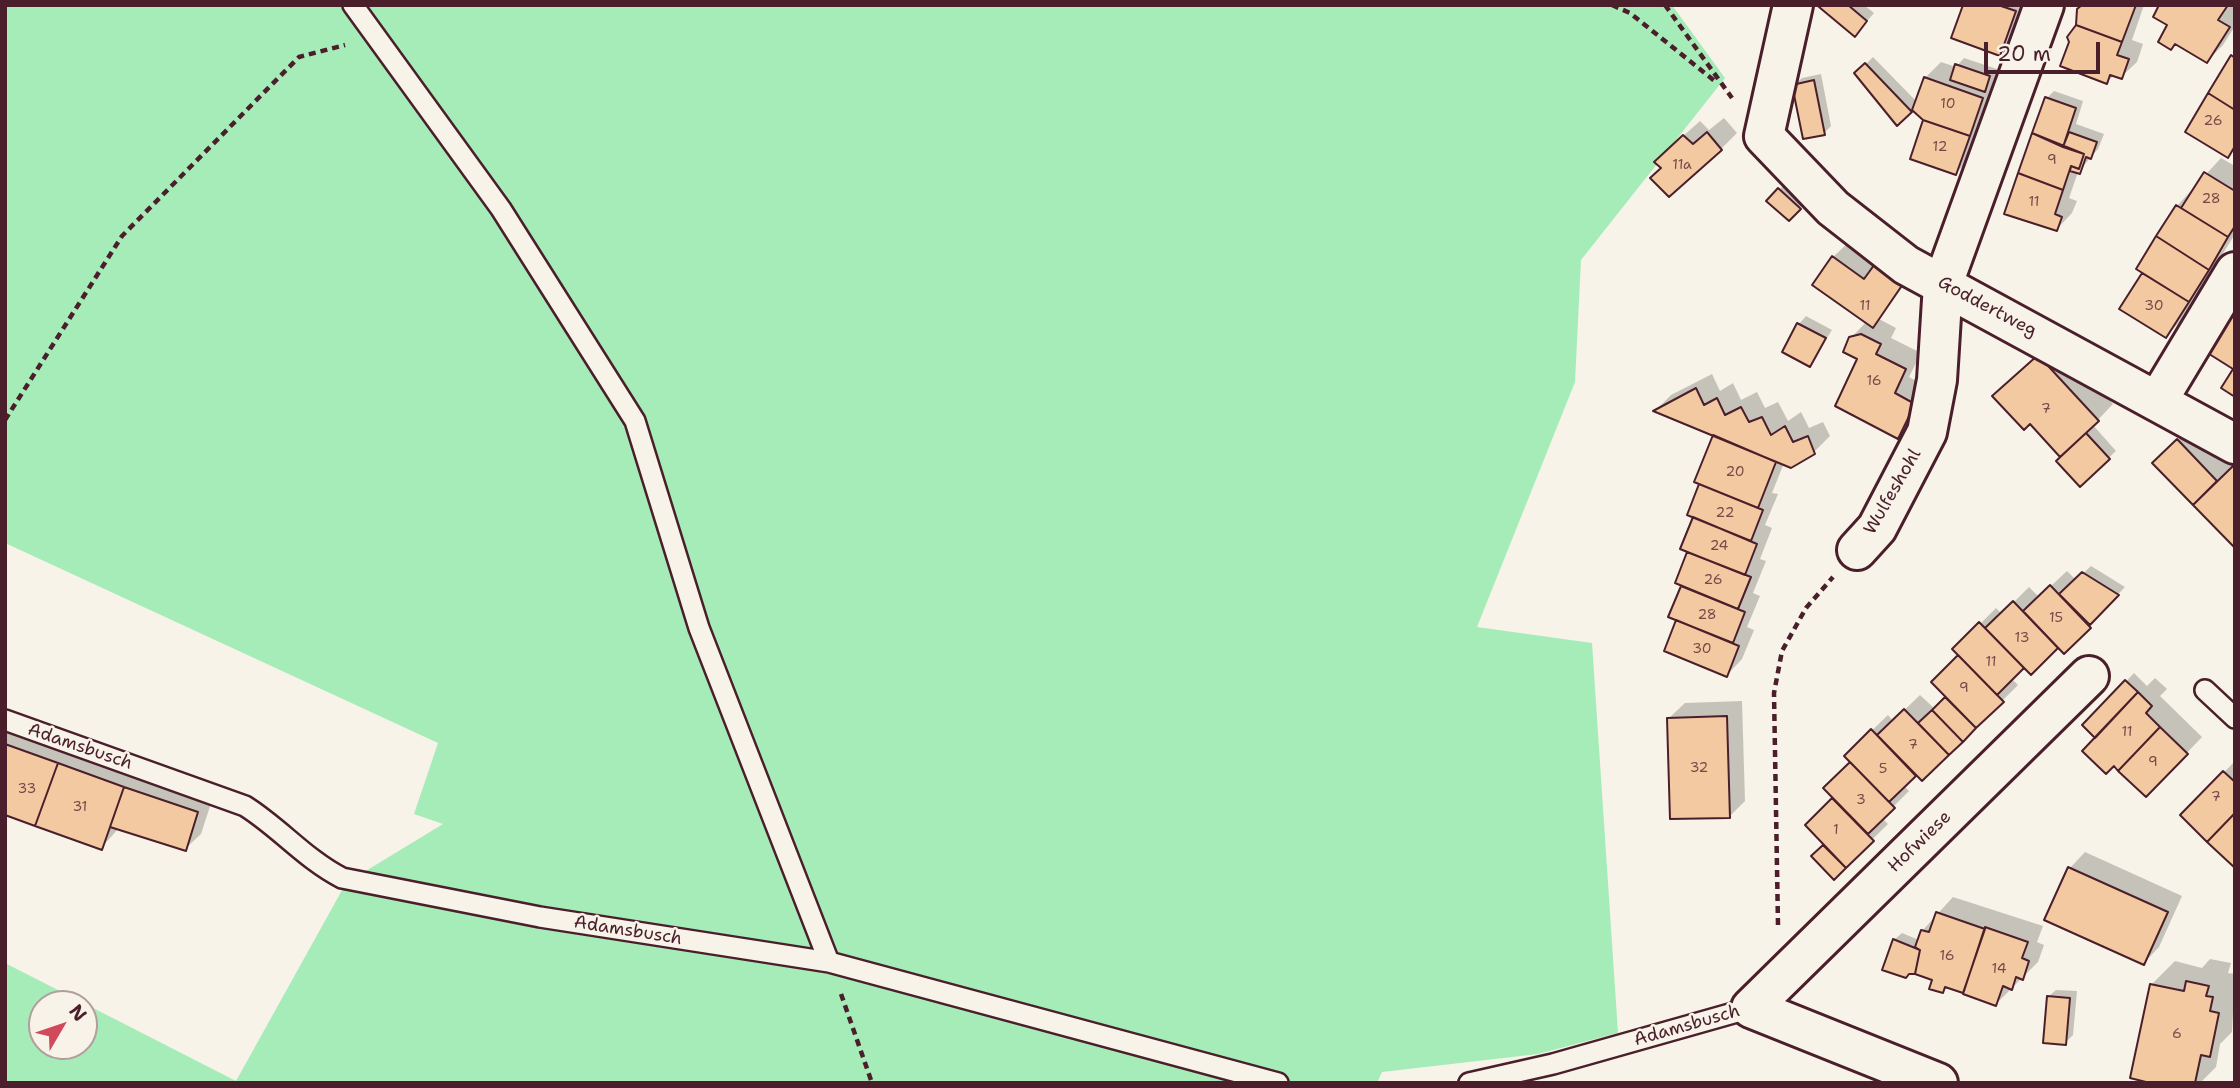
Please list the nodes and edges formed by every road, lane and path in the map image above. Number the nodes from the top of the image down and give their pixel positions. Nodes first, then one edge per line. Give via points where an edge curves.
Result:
1 (353, 5) edge
2 (1612, 5) edge
3 (1665, 5) edge
4 (1793, 5) edge
5 (2044, 5) edge
6 (376, 37) junction
7 (2235, 272) edge
8 (1943, 284) junction
9 (2158, 400) junction
10 (5, 420) edge
11 (2235, 444) edge
12 (1857, 550) joint
13 (2089, 676) dead end
14 (2205, 690) dead end
15 (2235, 718) edge
16 (5, 720) edge
17 (1778, 929) dead end
18 (829, 962) junction
19 (1751, 1008) junction
20 (872, 1083) edge
21 (1278, 1083) edge
22 (1469, 1083) edge
23 (1938, 1083) edge

1 - 6 lane
2 - 3 path via 1630,13 1723,87
4 - 8 street, Goddertweg via 1764,136 1833,208 1906,265
5 - 8 street, Wulfeshohl
6 - 10 path via 299,57 122,236
6 - 18 lane via 501,209 635,421 699,628
7 - 9 street
8 - 9 street, Goddertweg
8 - 12 street, Wulfeshohl via 1937,380 1927,432 1877,528
9 - 11 street, Goddertweg
12 - 17 path, Wulfeshohl via 1806,608 1782,651 1774,694
13 - 19 street, Hofwiese
14 - 15 lane
16 - 18 lane, Adamsbusch via 245,806 322,868 342,878 540,918
18 - 20 path
18 - 21 lane, Adamsbusch
19 - 22 lane, Adamsbusch
19 - 23 street, Adamsbusch

